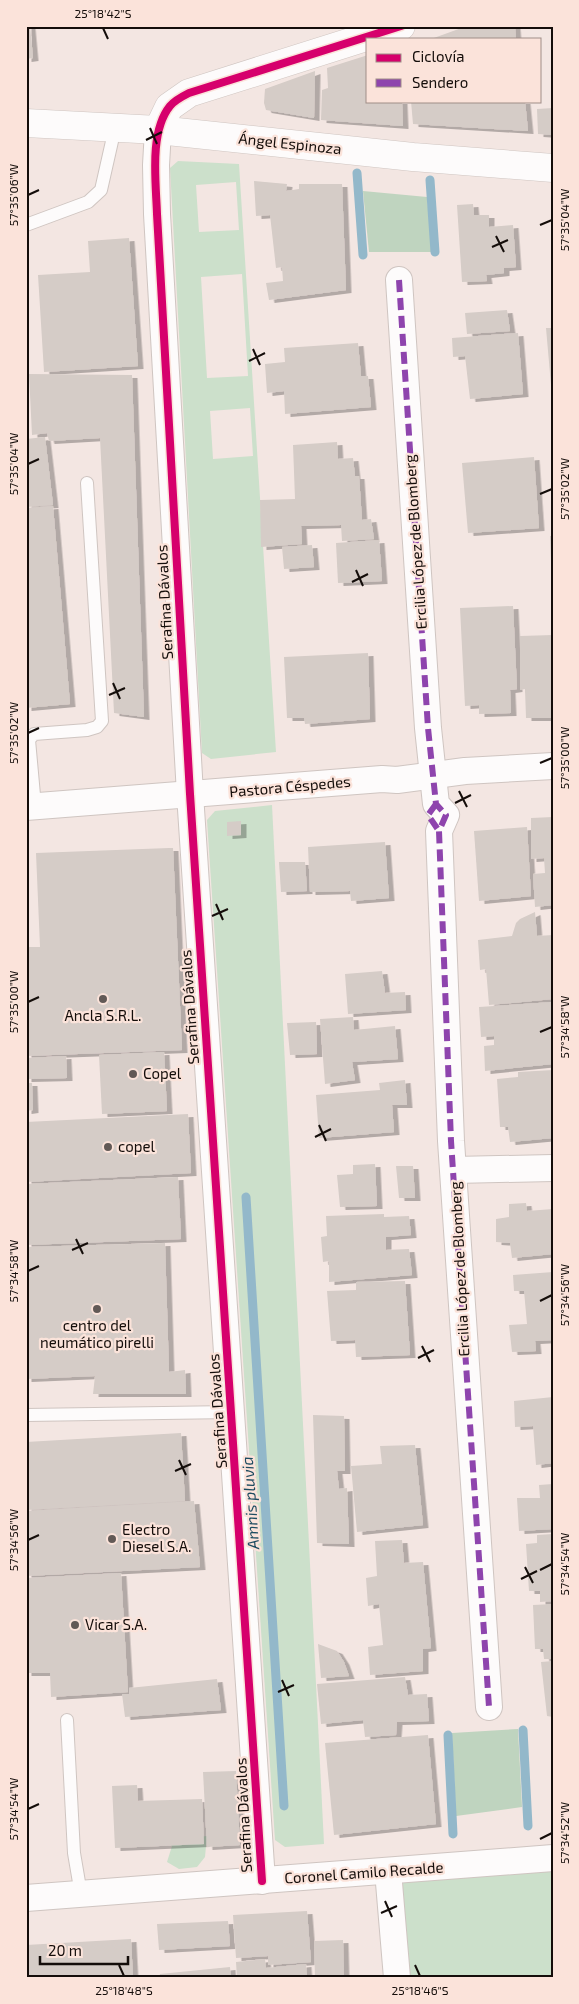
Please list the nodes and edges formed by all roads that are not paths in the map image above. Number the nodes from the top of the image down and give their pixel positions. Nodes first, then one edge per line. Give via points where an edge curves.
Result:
1 (384, 29) edge
2 (26, 123) edge
3 (115, 128) junction
4 (158, 130) junction
5 (553, 168) edge
6 (26, 225) edge
7 (399, 280) dead end
8 (87, 483) dead end
9 (553, 766) edge
10 (434, 774) junction
11 (190, 794) junction
12 (31, 807) edge
13 (553, 1168) edge
14 (454, 1170) junction
15 (232, 1412) junction
16 (26, 1415) edge
17 (489, 1707) dead end
18 (67, 1720) dead end
19 (553, 1858) edge
20 (388, 1871) junction
21 (262, 1881) junction
22 (81, 1894) junction
23 (26, 1898) edge
24 (397, 1978) edge

1 - 4 street via 189,92 169,107
2 - 3 street, Ángel Espinoza
3 - 4 street, Ángel Espinoza
3 - 6 lane via 101,190 88,202
4 - 5 street, Ángel Espinoza
4 - 11 street, Serafina Dávalos via 157,214
7 - 10 street, Ercilia López de Blomberg via 428,728
8 - 12 lane via 102,721 97,727 87,730 34,734 29,740
9 - 10 street, Pastora Céspedes
10 - 11 street, Pastora Céspedes via 397,780
10 - 14 street, Ercilia López de Blomberg via 436,804 428,815 439,831
11 - 12 street, Pastora Céspedes
11 - 15 street, Serafina Dávalos
13 - 14 street
14 - 17 street, Ercilia López de Blomberg
15 - 16 lane
15 - 21 street, Serafina Dávalos
18 - 22 lane via 74,1853
19 - 20 street, Coronel Camilo Recalde
20 - 21 street, Coronel Camilo Recalde
20 - 24 street
21 - 22 street, Coronel Camilo Recalde
22 - 23 street, Coronel Camilo Recalde

